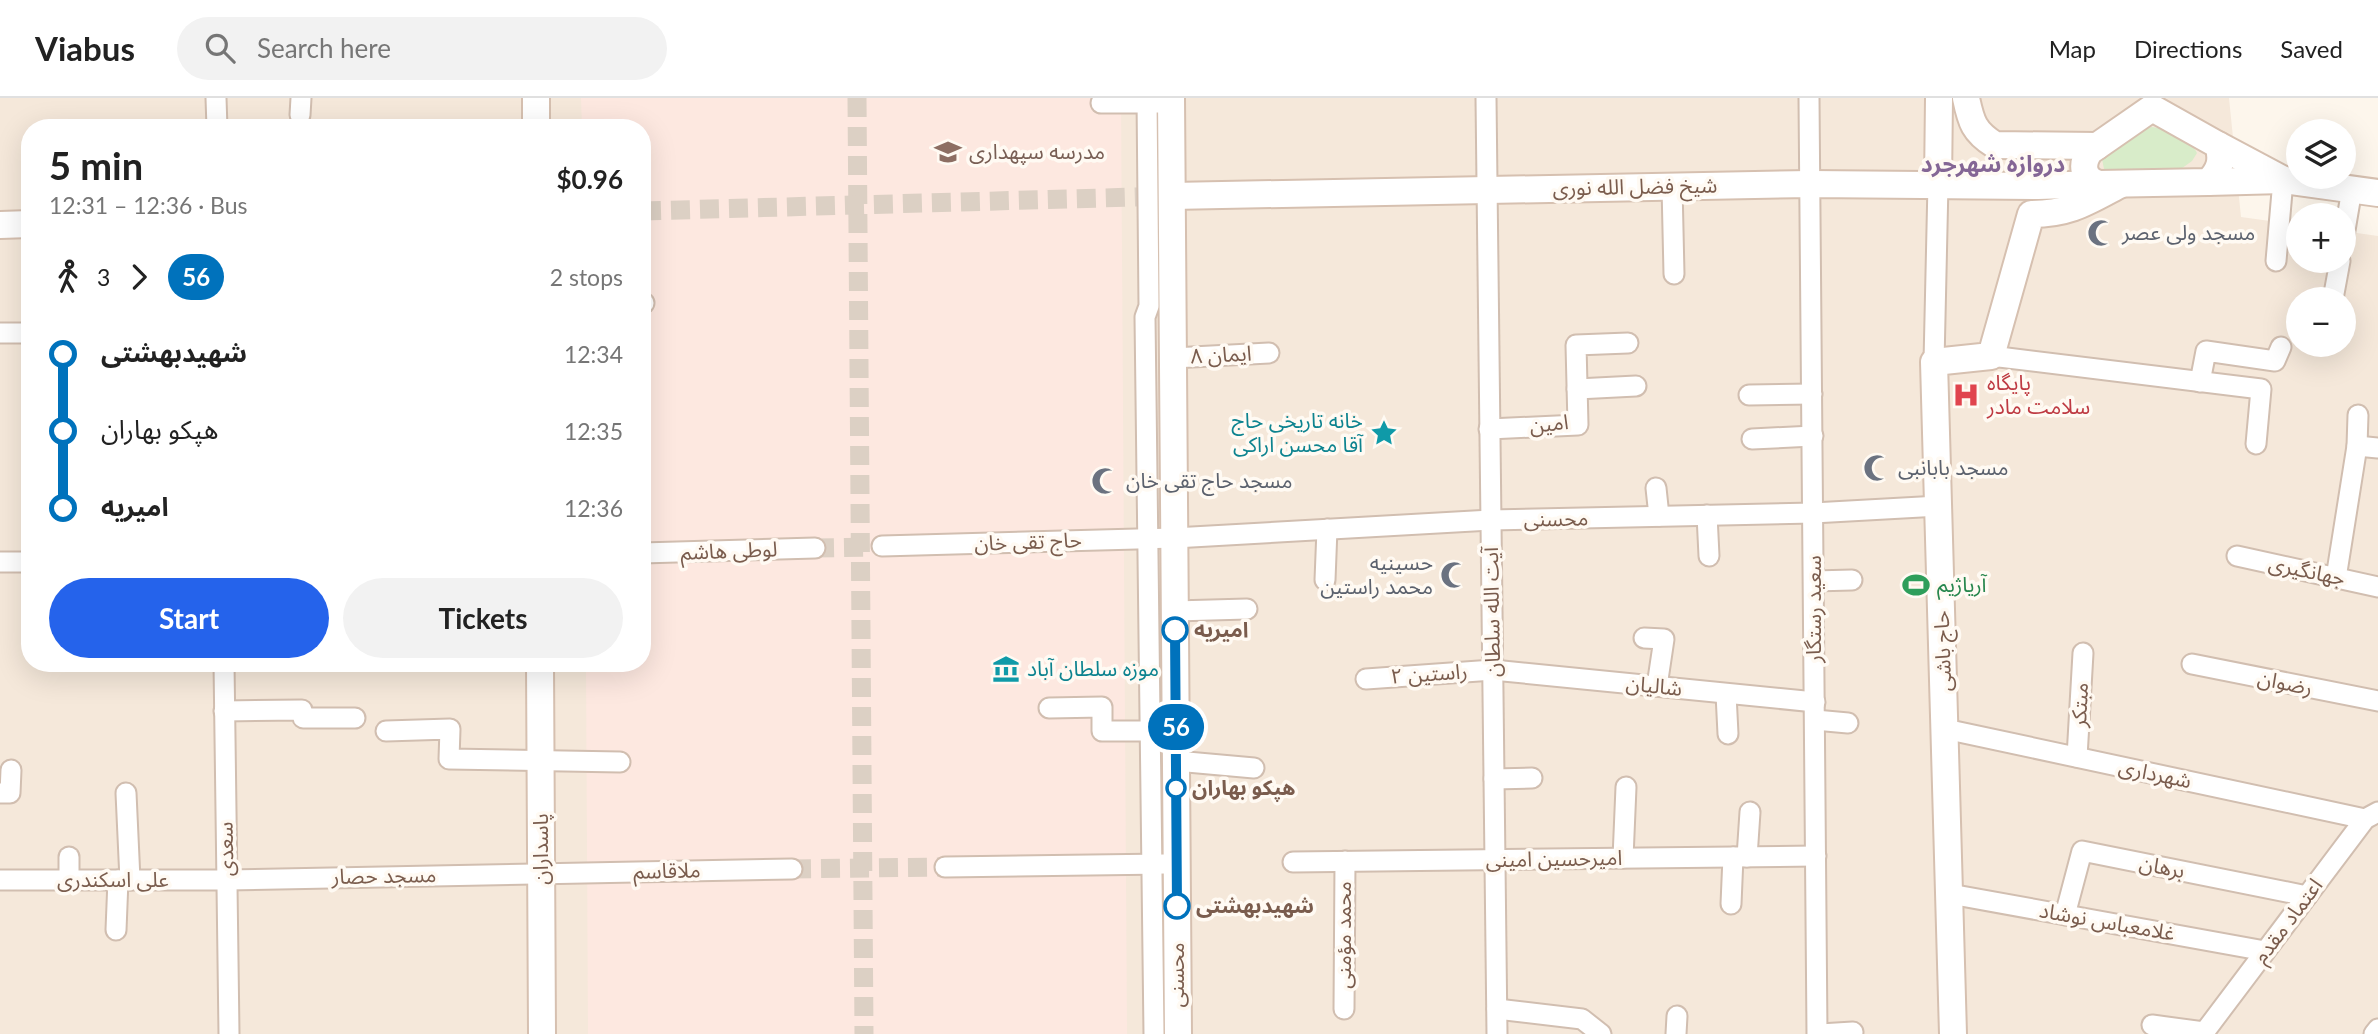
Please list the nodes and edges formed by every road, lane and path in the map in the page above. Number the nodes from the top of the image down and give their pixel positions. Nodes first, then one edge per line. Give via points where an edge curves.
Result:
1 (216, 98) edge
2 (536, 98) edge
3 (1486, 98) edge
4 (1809, 98) edge
5 (1939, 98) edge
6 (1966, 98) edge
7 (1159, 100) edge
8 (2155, 101) edge
9 (1101, 103) dead end
10 (217, 119) edge
11 (536, 119) edge
12 (2218, 145) junction
13 (2097, 146) junction
14 (2283, 180) junction
15 (2208, 182) junction
16 (1811, 184) junction
17 (1938, 184) junction
18 (2110, 184) junction
19 (1672, 186) junction
20 (1486, 190) junction
21 (2371, 191) edge
22 (1172, 196) junction
23 (2356, 218) edge
24 (21, 224) edge
25 (0, 225) edge
26 (2276, 261) dead end
27 (1674, 274) dead end
28 (0, 333) edge
29 (21, 333) edge
30 (1628, 343) dead end
31 (2281, 347) dead end
32 (1269, 353) dead end
33 (1991, 356) junction
34 (1173, 358) junction
35 (1934, 362) junction
36 (2200, 382) junction
37 (1636, 386) dead end
38 (1577, 389) junction
39 (1812, 394) junction
40 (1749, 395) dead end
41 (2358, 415) dead end
42 (1489, 429) junction
43 (1813, 436) junction
44 (1752, 439) dead end
45 (2256, 444) dead end
46 (2357, 446) junction
47 (2378, 448) edge
48 (1656, 488) dead end
49 (1938, 506) junction
50 (1813, 513) junction
51 (1707, 515) junction
52 (1659, 516) junction
53 (1490, 520) junction
54 (1327, 530) junction
55 (1174, 538) junction
56 (1147, 539) junction
57 (882, 546) tunnel mouth
58 (815, 548) tunnel mouth
59 (651, 553) edge
60 (1709, 556) dead end
61 (2237, 556) dead end
62 (0, 562) edge
63 (21, 562) edge
64 (2336, 578) junction
65 (1325, 580) dead end
66 (1852, 580) dead end
67 (1814, 581) junction
68 (2378, 587) edge
69 (1247, 609) dead end
70 (1175, 611) junction
71 (1644, 638) dead end
72 (2083, 653) dead end
73 (2192, 664) dead end
74 (1493, 670) junction
75 (224, 672) edge
76 (540, 672) edge
77 (1366, 679) dead end
78 (1657, 686) junction
79 (1726, 694) junction
80 (2378, 701) edge
81 (1049, 708) dead end
82 (224, 711) junction
83 (1815, 711) junction
84 (355, 718) dead end
85 (1848, 723) dead end
86 (1945, 729) junction
87 (386, 731) dead end
88 (1163, 731) junction
89 (1728, 734) dead end
90 (2077, 757) junction
91 (541, 761) junction
92 (1176, 761) junction
93 (620, 762) dead end
94 (1254, 768) dead end
95 (10, 770) dead end
96 (1532, 778) dead end
97 (1494, 779) junction
98 (1626, 788) dead end
99 (0, 793) edge
100 (127, 793) dead end
101 (1751, 812) dead end
102 (2372, 816) edge
103 (1816, 856) junction
104 (1740, 857) junction
105 (69, 858) dead end
106 (1623, 858) junction
107 (1495, 859) junction
108 (1345, 861) junction
109 (1293, 862) dead end
110 (1164, 864) junction
111 (945, 867) tunnel mouth
112 (792, 869) tunnel mouth
113 (541, 873) junction
114 (0, 880) edge
115 (68, 880) junction
116 (124, 880) junction
117 (227, 880) junction
118 (1950, 894) junction
119 (2306, 896) junction
120 (1731, 904) dead end
121 (2066, 915) junction
122 (117, 930) dead end
123 (2265, 951) junction
124 (1344, 1009) dead end
125 (1497, 1009) junction
126 (2152, 1025) dead end
127 (2378, 1028) edge
128 (1853, 1032) dead end
129 (2204, 1033) edge
130 (229, 1034) edge
131 (542, 1034) edge
132 (1154, 1034) edge
133 (1178, 1034) edge
134 (1497, 1034) edge
135 (1601, 1034) edge
136 (1818, 1034) edge
137 (1954, 1034) edge
138 (2374, 1034) edge

1 - 10 street
2 - 11 street
3 - 20 street, آیت الله سلطان
4 - 16 street, سعید رستگار
5 - 17 street
6 - 13 street via 1971,120 1995,145
7 - 9 street
7 - 22 street, محسنی
7 - 56 street via 1149,306 1144,317
8 - 12 street
8 - 13 street
12 - 14 street
12 - 15 street via 2219,167
13 - 18 street via 2086,156 2083,168 2089,179
14 - 15 street
14 - 21 street
14 - 26 street
15 - 18 street, شیخ فضل الله نوری
16 - 17 street, شیخ فضل الله نوری
16 - 19 street, شیخ فضل الله نوری
16 - 39 street, سعید رستگار
17 - 18 street, شیخ فضل الله نوری
17 - 35 street, حاج باشی
18 - 33 street via 2077,208 2031,214
19 - 20 street, شیخ فضل الله نوری
19 - 27 street
20 - 22 street, شیخ فضل الله نوری
20 - 42 street, آیت الله سلطان
21 - 23 street
22 - 34 street, محسنی
24 - 25 street
28 - 29 street
30 - 38 street, امین via 1576,345
31 - 36 street via 2276,361 2206,351
32 - 34 street, ایمان ۸
33 - 35 street
33 - 36 street
34 - 55 street, محسنی
35 - 49 street, حاج باشی
36 - 45 street via 2261,389
37 - 38 street, امین
38 - 42 street, امین via 1578,425
39 - 40 street
39 - 43 street, سعید رستگار
41 - 46 street
42 - 53 street, آیت الله سلطان
43 - 44 street
43 - 50 street, سعید رستگار
46 - 47 street
46 - 64 street
48 - 52 street
49 - 50 street, محسنی
49 - 86 street, حاج باشی
50 - 51 street, محسنی
50 - 67 street, سعید رستگار
51 - 52 street, محسنی
51 - 60 street
52 - 53 street, محسنی
53 - 54 street, محسنی
53 - 74 street, آیت الله سلطان
54 - 55 street, محسنی
54 - 65 street
55 - 56 street, حاج تقی خان
55 - 70 street, محسنی
56 - 57 street, حاج تقی خان
56 - 88 street
58 - 59 street, لوطی هاشم
61 - 64 street, جهانگیری
62 - 63 street
64 - 68 street, جهانگیری
66 - 67 street
67 - 83 street, سعید رستگار
69 - 70 street
70 - 88 street, محسنی
71 - 78 street via 1664,639
72 - 90 street, مبتکر
73 - 80 street, رضوان
74 - 77 street, راستین ۲
74 - 78 street, شالیان
74 - 97 street, آیت الله سلطان
75 - 82 street, سعدی
76 - 91 street, پاسداران
78 - 79 street, شالیان
79 - 83 street, شالیان
79 - 89 street
81 - 88 street via 1102,707 1102,731
82 - 84 street via 302,710 303,718
82 - 117 street, سعدی
83 - 85 street, شالیان
83 - 103 street, سعید رستگار
86 - 90 street, شهرداری
86 - 118 street, حاج باشی
87 - 91 street via 450,729 450,759
88 - 92 street, محسنی
88 - 110 street
90 - 102 street, شهرداری
91 - 93 street
91 - 113 street, پاسداران
92 - 94 street
92 - 110 street, محسنی
95 - 99 street via 10,793
96 - 97 street
97 - 107 street, آیت الله سلطان
98 - 106 street
100 - 116 street
101 - 104 street
102 - 119 street, اعتماد مقدم
103 - 104 street, امیرحسین امینی
103 - 136 street, سعید رستگار
104 - 106 street, امیرحسین امینی
104 - 120 street
105 - 115 street
106 - 107 street, امیرحسین امینی
107 - 108 street, امیرحسین امینی
107 - 125 street, آیت الله سلطان
108 - 109 street, امیرحسین امینی
108 - 124 street, محمد مؤمنی
110 - 111 street
110 - 132 street
110 - 133 street, محسنی
112 - 113 street, ملاقاسم
113 - 117 street, مسجد حصار
113 - 131 street, پاسداران
114 - 115 street, علی اسکندری
115 - 116 street, علی اسکندری
116 - 117 street, علی اسکندری
116 - 122 street
117 - 130 street, سعدی
118 - 121 street, غلامعباس نوشاد
118 - 137 street, حاج باشی
119 - 121 street, برهان via 2081,851
119 - 123 street, اعتماد مقدم
121 - 123 street, غلامعباس نوشاد
123 - 129 street, اعتماد مقدم
125 - 134 street, آیت الله سلطان
125 - 135 street via 1583,1019
126 - 129 street
127 - 138 street
128 - 136 street

